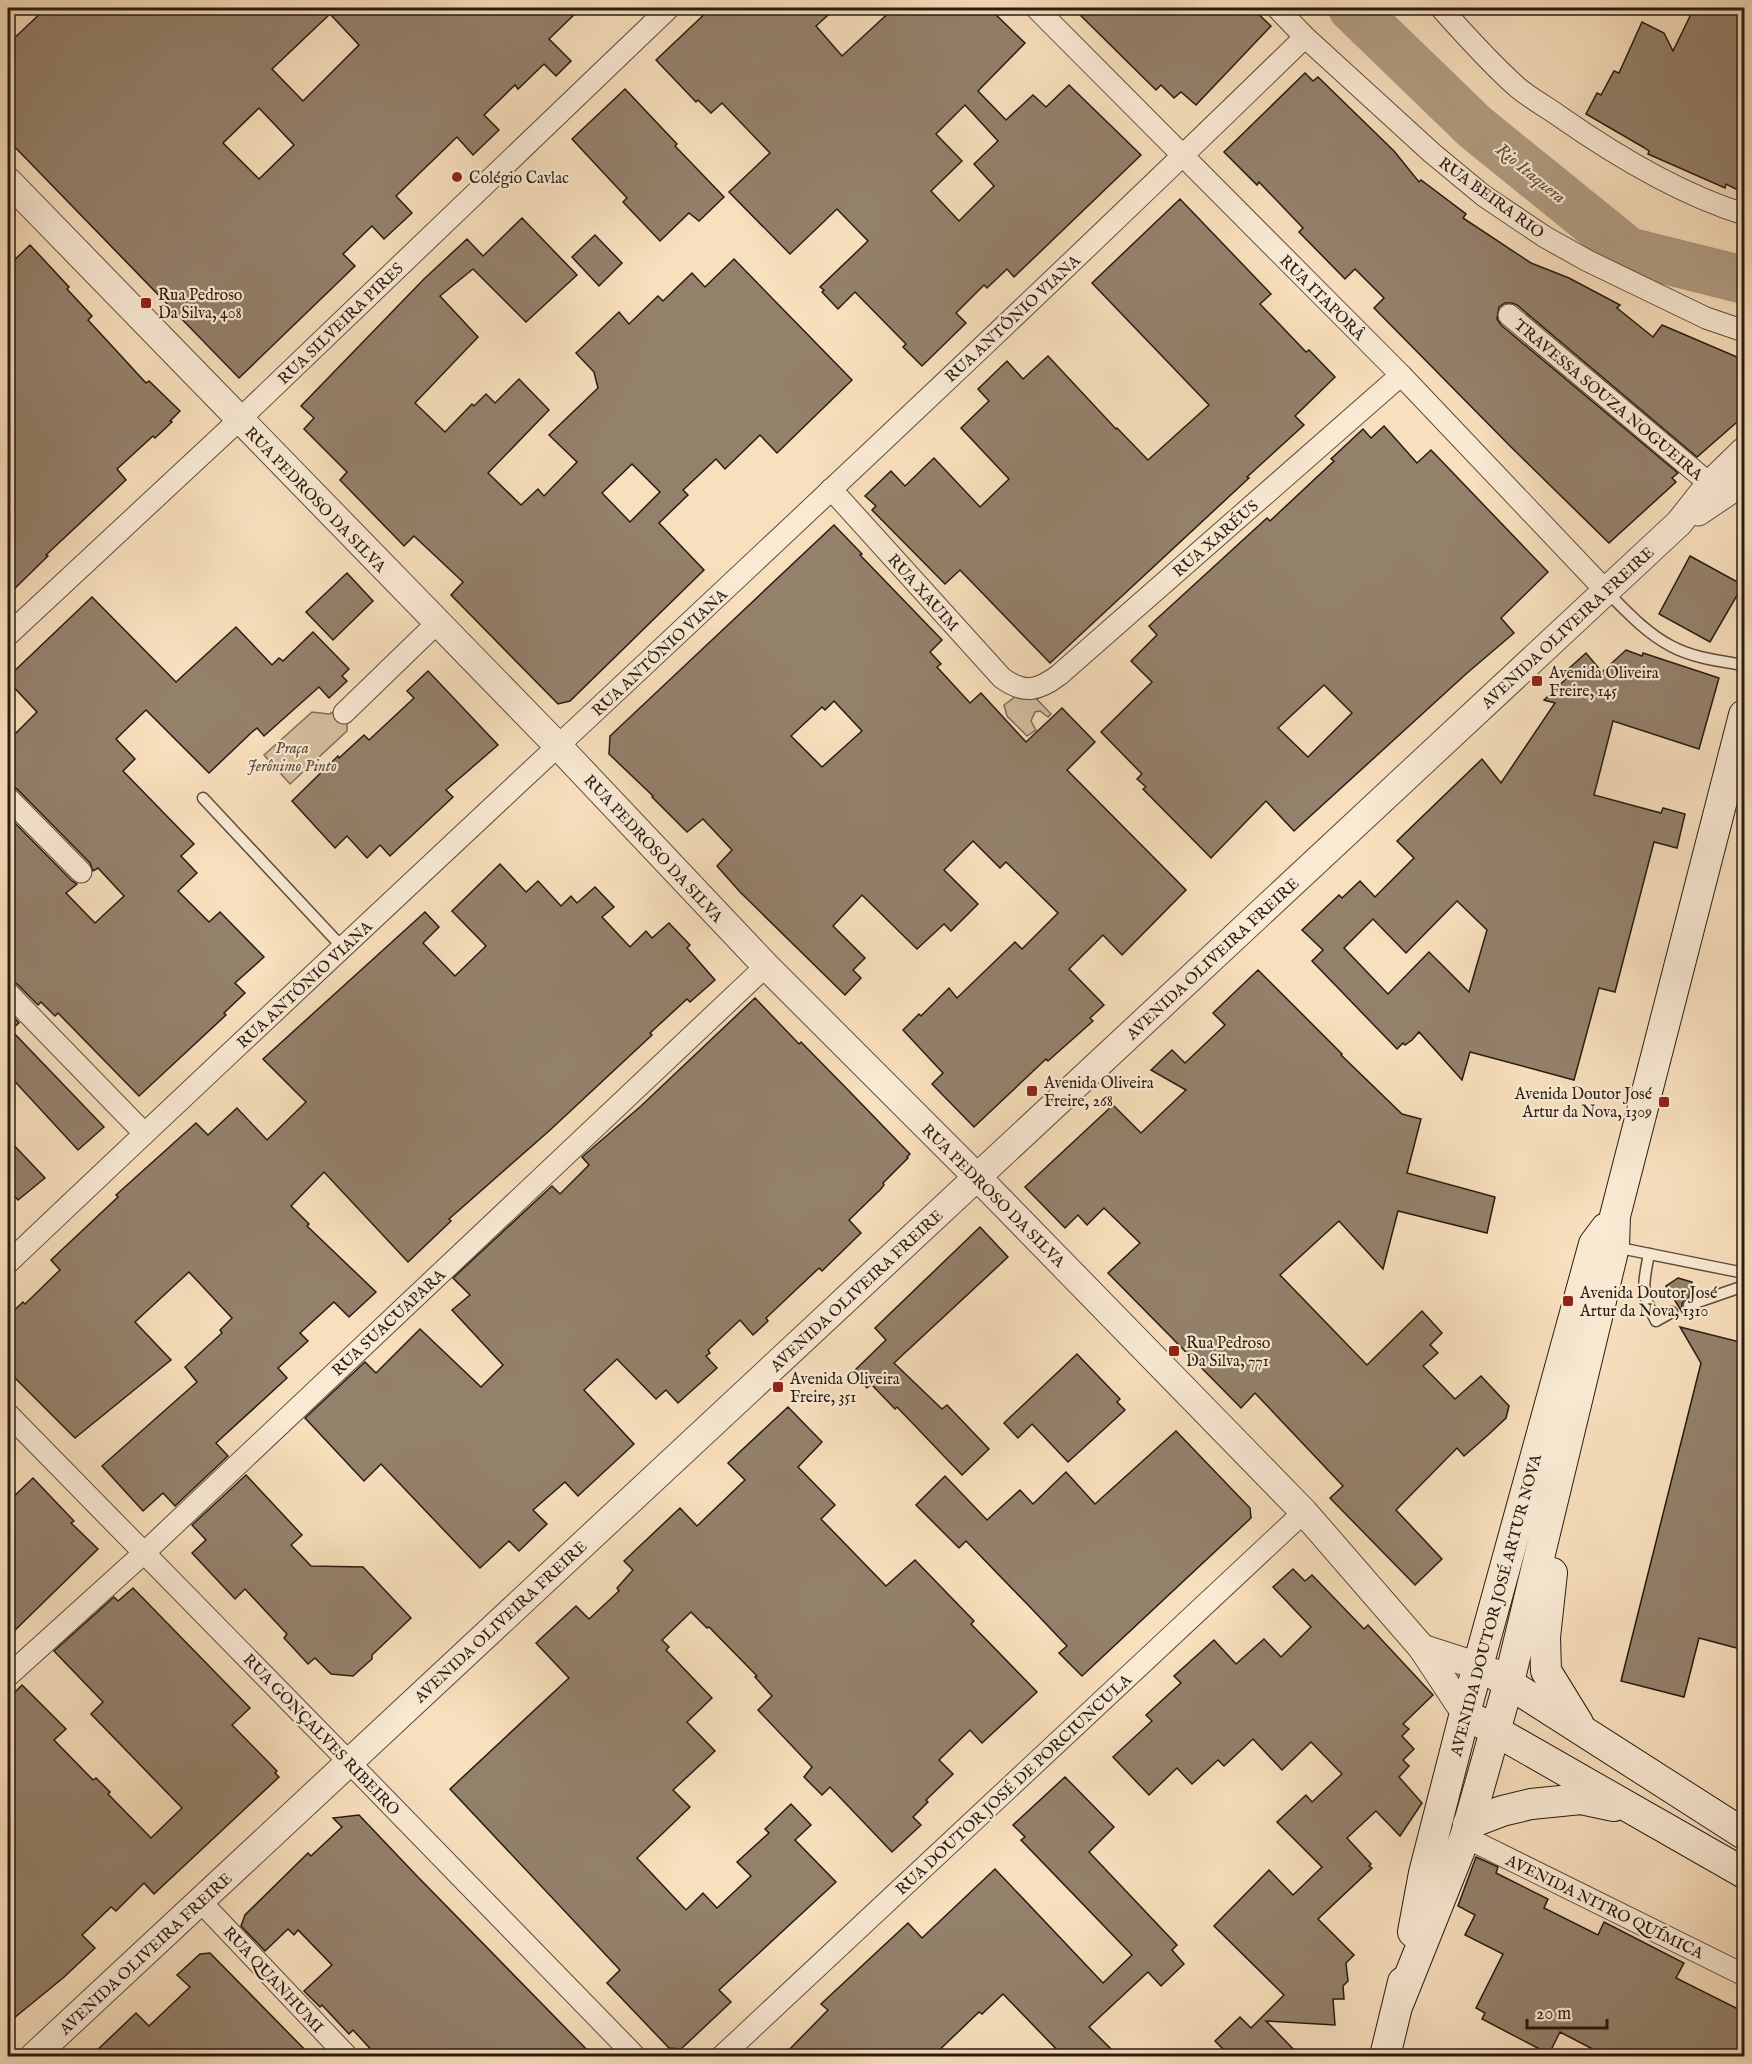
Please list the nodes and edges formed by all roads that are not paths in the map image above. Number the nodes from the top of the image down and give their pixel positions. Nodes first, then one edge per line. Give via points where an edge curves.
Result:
1 (669, 8) edge
2 (1036, 8) edge
3 (1277, 8) edge
4 (1441, 8) edge
5 (1305, 37) junction
6 (1183, 156) junction
7 (8, 181) edge
8 (1744, 214) edge
9 (1509, 315) dead end
10 (1744, 330) edge
11 (1401, 375) junction
12 (239, 420) junction
13 (1744, 451) edge
14 (1744, 481) edge
15 (1710, 484) junction
16 (831, 489) junction
17 (1679, 524) junction
18 (1606, 591) junction
19 (437, 623) junction
20 (8, 635) edge
21 (1744, 665) edge
22 (1022, 689) joint
23 (344, 713) dead end
24 (1744, 715) edge
25 (559, 747) junction
26 (8, 798) edge
27 (203, 798) dead end
28 (81, 872) dead end
29 (343, 948) junction
30 (766, 966) junction
31 (8, 993) edge
32 (144, 1133) junction
33 (977, 1177) junction
34 (1616, 1216) junction
35 (1614, 1247) junction
36 (1648, 1254) junction
37 (8, 1263) edge
38 (1744, 1273) edge
39 (1744, 1286) edge
40 (1689, 1305) dead end
41 (1672, 1312) dead end
42 (8, 1414) edge
43 (1566, 1450) junction
44 (1304, 1512) junction
45 (144, 1553) junction
46 (1422, 1648) junction
47 (1478, 1666) junction
48 (8, 1676) edge
49 (1509, 1682) junction
50 (1465, 1713) junction
51 (1494, 1731) junction
52 (1584, 1733) junction
53 (350, 1762) junction
54 (1634, 1810) junction
55 (1466, 1831) junction
56 (1744, 1834) edge
57 (1744, 1873) edge
58 (200, 1901) junction
59 (1744, 1975) edge
60 (1399, 2002) junction
61 (34, 2056) edge
62 (347, 2056) edge
63 (635, 2056) edge
64 (722, 2056) edge
65 (1385, 2056) edge

1 - 12 street, RUA SILVEIRA PIRES
2 - 6 street, RUA ITAPORÂ
3 - 5 street, RUA BEIRA RIO
4 - 8 street via 1518,88 1654,174
5 - 6 street, RUA ANTÔNIO VIANA
5 - 10 street, RUA BEIRA RIO via 1432,153 1484,196 1545,237 1706,318
6 - 11 street, RUA ITAPORÂ
6 - 16 street, RUA ANTÔNIO VIANA
7 - 12 street, RUA PEDROSO DA SILVA
9 - 15 street, TRAVESSA SOUZA NOGUEIRA
11 - 18 street, RUA ITAPORÂ
11 - 22 street, RUA XARÉUS via 1059,675 1036,688
12 - 19 street, RUA PEDROSO DA SILVA
12 - 20 street, RUA SILVEIRA PIRES
13 - 15 street, AVENIDA OLIVEIRA FREIRE
14 - 17 street, AVENIDA OLIVEIRA FREIRE
15 - 17 street, AVENIDA OLIVEIRA FREIRE
16 - 22 street, RUA XAUIM via 1002,678
16 - 25 street, RUA ANTÔNIO VIANA
17 - 18 street, AVENIDA OLIVEIRA FREIRE
18 - 21 lane via 1648,631 1671,646 1697,656
18 - 33 street, AVENIDA OLIVEIRA FREIRE
19 - 23 street
19 - 25 street, RUA PEDROSO DA SILVA
24 - 34 main road, AVENIDA DOUTOR JOSÉ ARTUR NOVA
25 - 29 street, RUA ANTÔNIO VIANA
25 - 30 street, RUA PEDROSO DA SILVA
26 - 28 street
27 - 29 lane
29 - 32 street, RUA ANTÔNIO VIANA
30 - 33 street, RUA PEDROSO DA SILVA
30 - 45 street, RUA SUACUAPARA
31 - 32 street
32 - 37 street, RUA ANTÔNIO VIANA
33 - 44 street, RUA PEDROSO DA SILVA
33 - 53 street, AVENIDA OLIVEIRA FREIRE
34 - 35 main road, AVENIDA DOUTOR JOSÉ ARTUR NOVA
34 - 47 main road, AVENIDA DOUTOR JOSÉ ARTUR NOVA via 1594,1244
35 - 36 lane
35 - 43 main road, AVENIDA DOUTOR JOSÉ ARTUR NOVA
36 - 38 lane
36 - 41 lane via 1643,1284 1647,1305 1656,1321
39 - 40 lane
42 - 45 street, RUA GONÇALVES RIBEIRO
43 - 49 main road, AVENIDA DOUTOR JOSÉ ARTUR NOVA
43 - 52 main road via 1545,1637 1546,1671
44 - 46 street, RUA PEDROSO DA SILVA
44 - 64 street, RUA DOUTOR JOSÉ DE PORCIUNCULA
45 - 48 street, RUA SUACUAPARA
45 - 53 street, RUA GONÇALVES RIBEIRO
46 - 47 street
46 - 50 street, RUA PEDROSO DA SILVA
47 - 49 main road
47 - 50 main road, AVENIDA DOUTOR JOSÉ ARTUR NOVA
49 - 51 main road, AVENIDA DOUTOR JOSÉ ARTUR NOVA
49 - 52 main road
50 - 51 main road
50 - 60 main road, AVENIDA DOUTOR JOSÉ ARTUR NOVA via 1424,1873
51 - 54 main road
51 - 55 main road, AVENIDA DOUTOR JOSÉ ARTUR NOVA
52 - 56 main road
53 - 58 street, AVENIDA OLIVEIRA FREIRE
53 - 63 street, RUA GONÇALVES RIBEIRO
54 - 55 main road via 1581,1799 1531,1804 1502,1811
54 - 57 main road
55 - 59 street, AVENIDA NITRO QUÍMICA
55 - 60 main road, AVENIDA DOUTOR JOSÉ ARTUR NOVA
58 - 61 street, AVENIDA OLIVEIRA FREIRE
58 - 62 street, RUA QUANHUMI
60 - 65 main road, AVENIDA DOUTOR JOSÉ ARTUR NOVA

